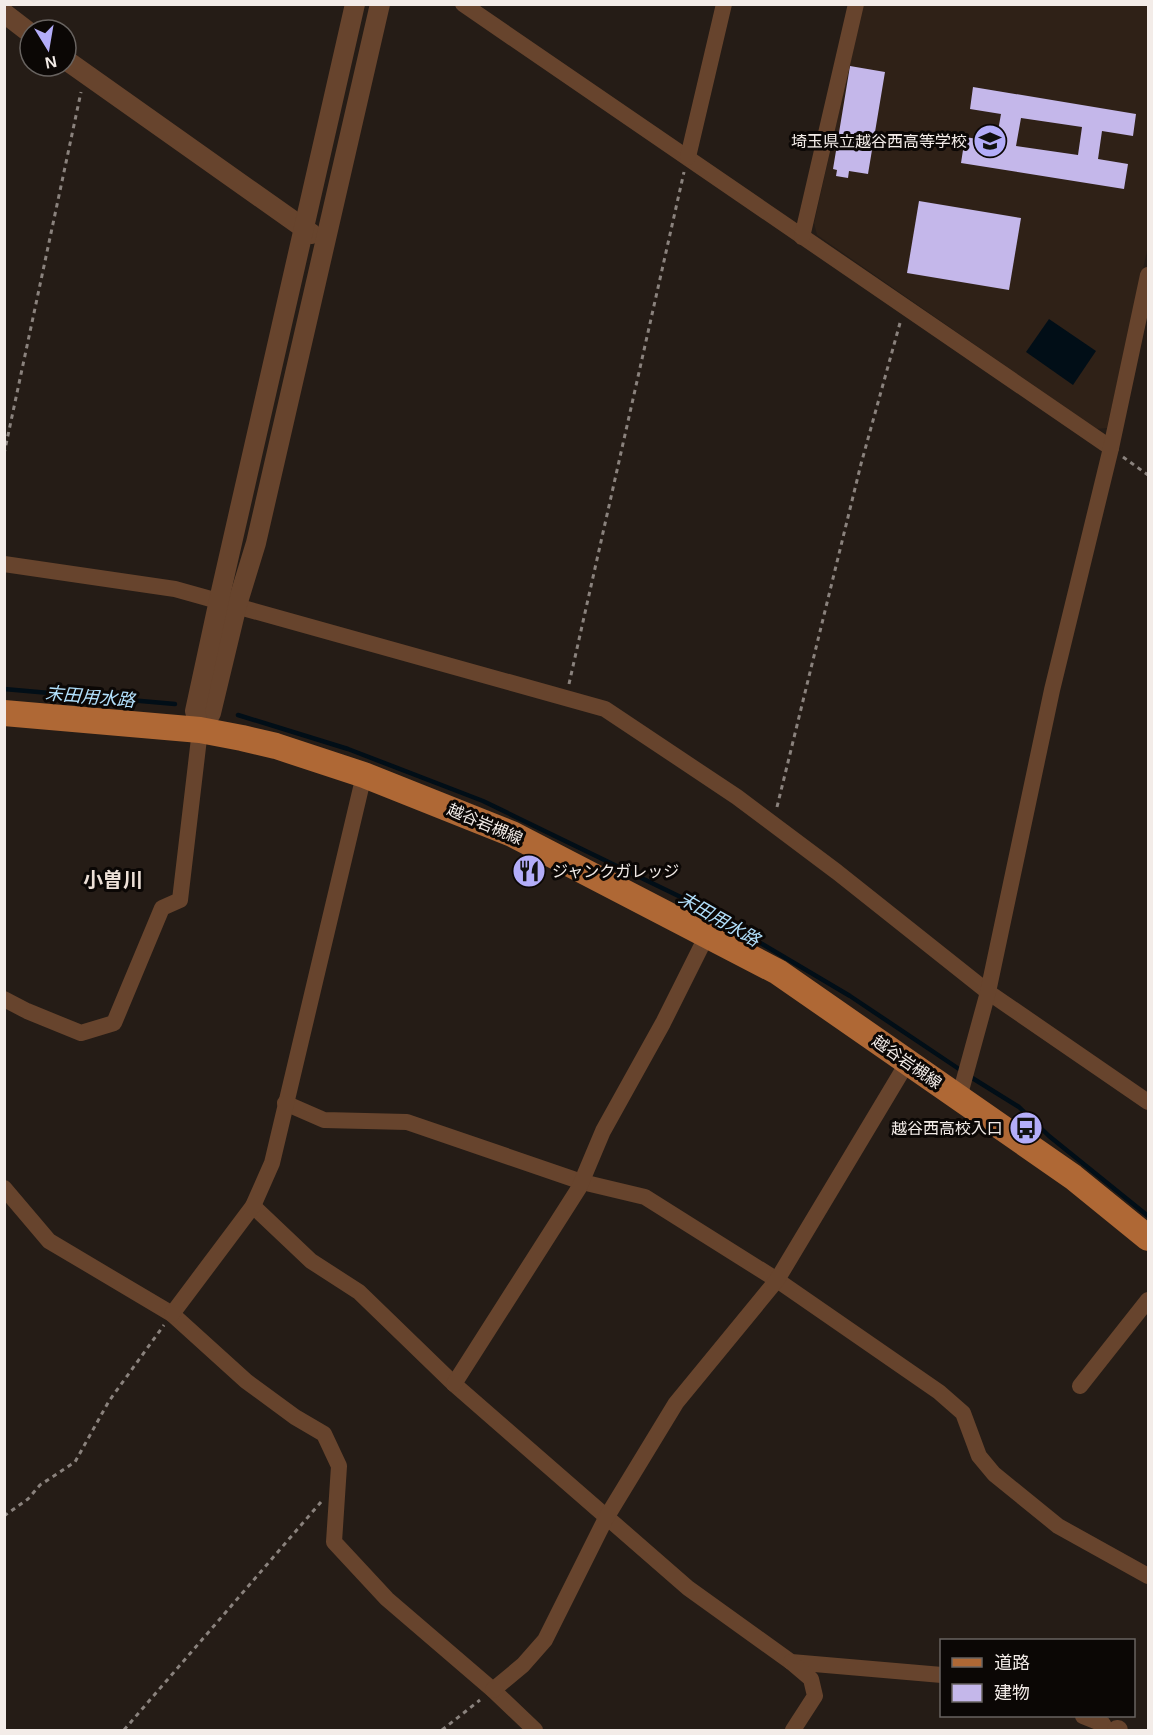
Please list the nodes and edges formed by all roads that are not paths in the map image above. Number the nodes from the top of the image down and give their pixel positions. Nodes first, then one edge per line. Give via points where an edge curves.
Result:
1 (355, 4) edge
2 (380, 4) edge
3 (463, 4) edge
4 (724, 4) edge
5 (856, 4) edge
6 (4, 13) edge
7 (18, 24) edge
8 (78, 69) edge
9 (688, 157) junction
10 (304, 229) junction
11 (802, 237) junction
12 (324, 243) junction
13 (1149, 275) edge
14 (1111, 448) junction
15 (4, 564) edge
16 (228, 603) junction
17 (4, 713) edge
18 (200, 730) junction
19 (364, 775) junction
20 (707, 935) junction
21 (988, 992) junction
22 (4, 999) edge
23 (907, 1063) junction
24 (964, 1082) junction
25 (1149, 1102) edge
26 (285, 1103) junction
27 (582, 1182) junction
28 (4, 1188) edge
29 (253, 1206) junction
30 (1149, 1238) edge
31 (777, 1280) junction
32 (1149, 1300) edge
33 (172, 1314) junction
34 (454, 1384) junction
35 (1080, 1386) dead end
36 (606, 1518) junction
37 (1149, 1576) edge
38 (791, 1662) junction
39 (940, 1675) edge
40 (493, 1690) junction
41 (1086, 1717) edge
42 (536, 1731) edge
43 (793, 1731) edge
44 (1106, 1731) edge

1 - 10 street
2 - 12 street
3 - 9 street
4 - 9 street
5 - 11 street
6 - 7 street
8 - 10 street
9 - 11 street
10 - 12 street
10 - 16 street
11 - 14 street
12 - 16 street via 256,543
13 - 14 street
14 - 21 street via 1052,690
15 - 16 street via 175,590
16 - 18 street via 211,713
16 - 21 street via 605,709 772,824
17 - 18 main road, 越谷岩槻線
18 - 19 main road, 越谷岩槻線 via 276,746
18 - 22 street via 180,900 162,908 114,1023 81,1033
19 - 20 main road, 越谷岩槻線 via 512,834
19 - 26 street
20 - 23 main road, 越谷岩槻線 via 778,972
20 - 27 street via 603,1131
21 - 24 street
21 - 25 street
23 - 24 main road, 越谷岩槻線
23 - 31 street
24 - 30 main road, 越谷岩槻線
26 - 27 street via 324,1120 407,1122
26 - 29 street via 272,1163
27 - 31 street via 645,1197
27 - 34 street
28 - 33 street via 49,1241
29 - 33 street
29 - 34 street via 311,1261 359,1292
31 - 36 street via 676,1402
31 - 37 street via 939,1392 963,1413 979,1456 994,1474 1058,1526
32 - 35 street
33 - 40 street via 246,1381 324,1434 339,1466 334,1542 387,1599
34 - 36 street
36 - 38 street via 688,1588
36 - 40 street via 545,1640
38 - 39 street
38 - 43 street via 811,1679 815,1696
40 - 42 street
41 - 44 street via 1103,1724

